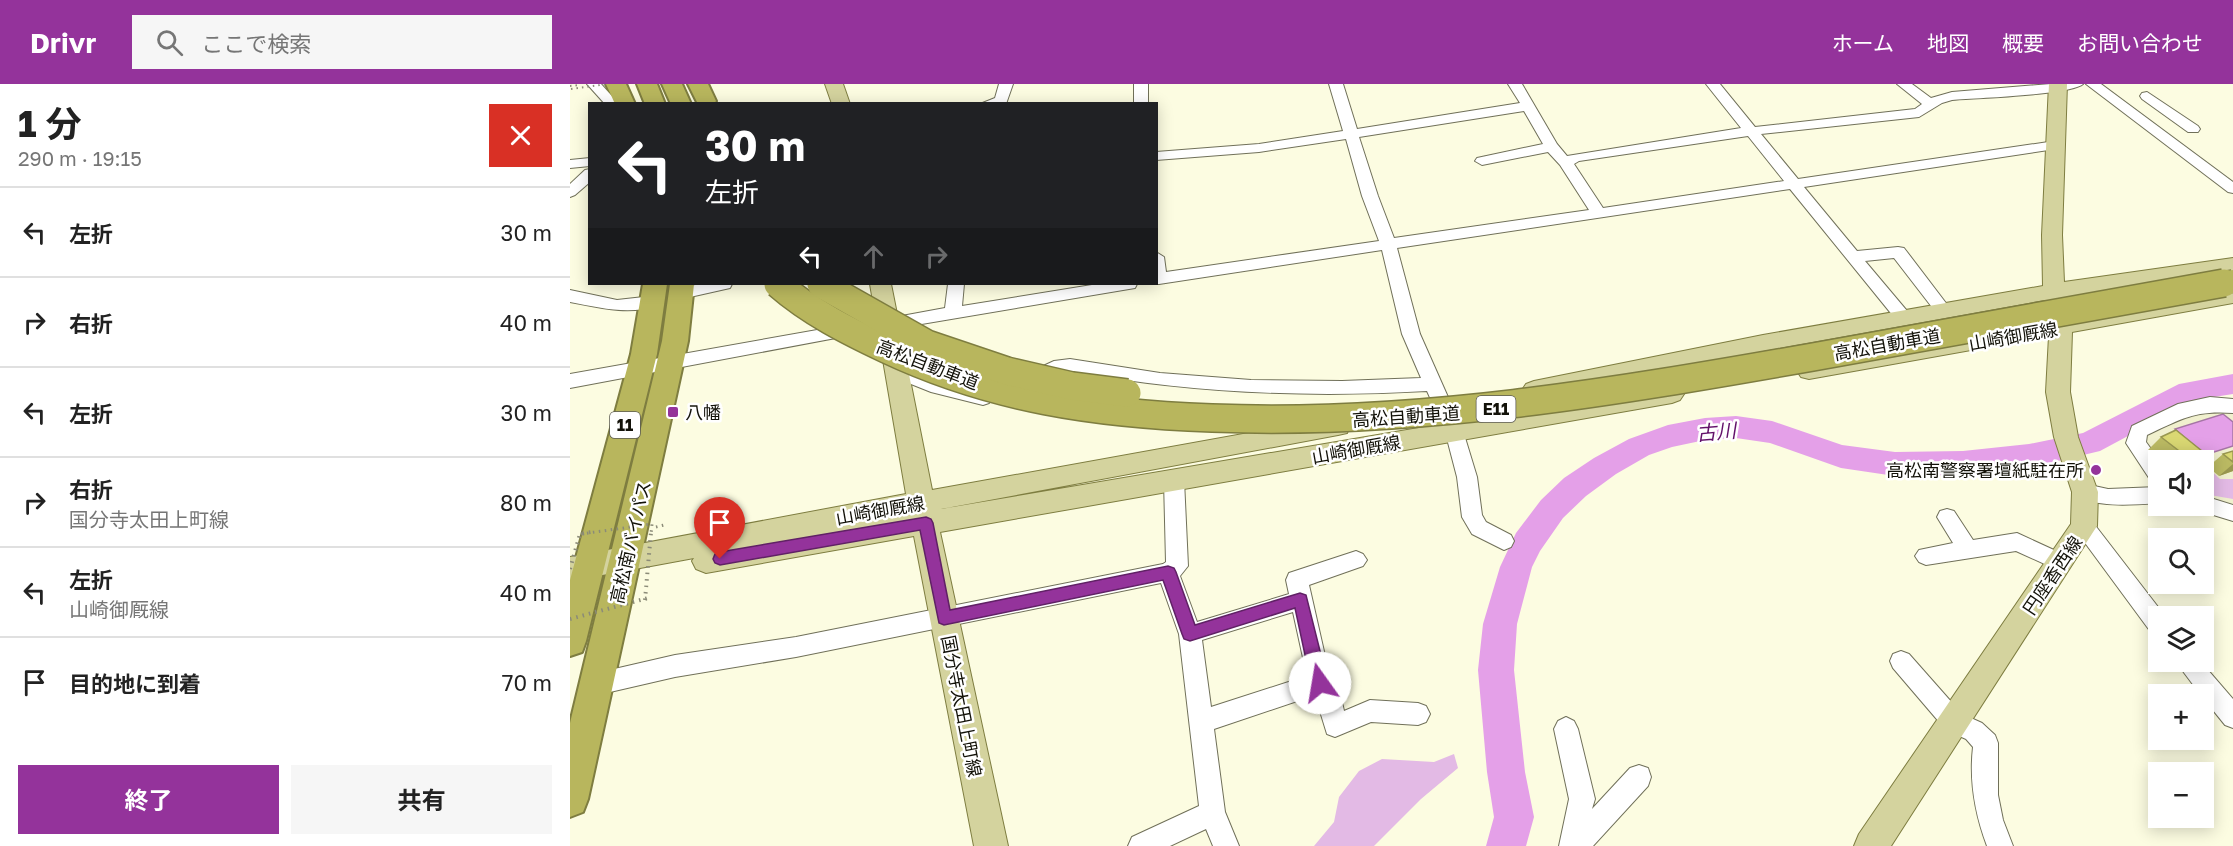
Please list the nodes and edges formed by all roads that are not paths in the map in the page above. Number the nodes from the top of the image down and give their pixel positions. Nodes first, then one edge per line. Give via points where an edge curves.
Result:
1 (594, 84) edge
2 (616, 84) edge
3 (637, 84) edge
4 (647, 84) edge
5 (670, 84) edge
6 (834, 84) edge
7 (1006, 84) edge
8 (1141, 84) edge
9 (1336, 84) edge
10 (1515, 84) edge
11 (1713, 84) edge
12 (1904, 84) edge
13 (2093, 84) edge
14 (2064, 85) edge
15 (611, 102) edge
16 (624, 102) edge
17 (642, 102) edge
18 (654, 102) edge
19 (673, 102) edge
20 (680, 102) edge
21 (840, 102) edge
22 (996, 102) edge
23 (1141, 102) edge
24 (1932, 105) junction
25 (1529, 106) junction
26 (2126, 109) junction
27 (2193, 129) dead end
28 (1350, 132) junction
29 (1752, 133) junction
30 (2055, 145) junction
31 (1551, 146) junction
32 (1158, 156) edge
33 (1482, 161) dead end
34 (588, 162) edge
35 (1566, 163) junction
36 (570, 164) edge
37 (588, 174) edge
38 (1794, 184) junction
39 (2233, 189) edge
40 (570, 192) edge
41 (1598, 212) junction
42 (1388, 243) junction
43 (1853, 257) junction
44 (2233, 266) edge
45 (1158, 279) edge
46 (2233, 281) edge
47 (714, 285) edge
48 (779, 285) edge
49 (824, 285) edge
50 (880, 285) edge
51 (956, 285) edge
52 (1123, 285) edge
53 (682, 288) edge
54 (2054, 291) junction
55 (654, 293) edge
56 (570, 296) edge
57 (2233, 296) edge
58 (1944, 311) junction
59 (953, 312) junction
60 (1904, 318) junction
61 (888, 323) junction
62 (2061, 327) junction
63 (670, 362) junction
64 (640, 368) junction
65 (897, 371) junction
66 (570, 381) edge
67 (1433, 384) junction
68 (2233, 406) edge
69 (1444, 408) junction
70 (1454, 431) junction
71 (2148, 460) edge
72 (1173, 480) junction
73 (2085, 492) junction
74 (2148, 495) edge
75 (2214, 507) edge
76 (923, 513) junction
77 (2233, 513) edge
78 (1947, 517) dead end
79 (2084, 526) junction
80 (1504, 542) dead end
81 (1968, 549) junction
82 (1926, 556) dead end
83 (1356, 560) dead end
84 (2060, 562) junction
85 (624, 568) junction
86 (1168, 572) junction
87 (577, 574) edge
88 (1300, 600) junction
89 (2148, 611) edge
90 (944, 618) junction
91 (1190, 634) junction
92 (570, 641) edge
93 (1901, 661) dead end
94 (2195, 672) edge
95 (1320, 683) junction
96 (597, 684) junction
97 (1418, 714) dead end
98 (2233, 717) edge
99 (1200, 722) junction
100 (1954, 722) junction
101 (1566, 729) dead end
102 (1639, 777) dead end
103 (570, 799) edge
104 (1212, 813) junction
105 (991, 846) edge
106 (1141, 846) edge
107 (1226, 846) edge
108 (1574, 846) edge
109 (1871, 846) edge
110 (2000, 846) edge

1 - 15 street
2 - 16 highway
3 - 17 highway
4 - 18 highway
5 - 19 highway
5 - 20 highway
6 - 21 main road
7 - 22 street via 1001,101
8 - 23 street
9 - 28 street
10 - 25 street
11 - 29 street
12 - 24 street
13 - 26 street
14 - 24 street via 1952,96
14 - 30 main road, 円座香西線
24 - 29 street via 1919,113
25 - 28 street
25 - 31 street
26 - 27 street via 2153,100
26 - 39 street
28 - 32 street via 1258,148
28 - 42 street
29 - 35 street via 1575,158
29 - 38 street
30 - 38 street
30 - 54 main road, 円座香西線
31 - 33 street
31 - 35 street
34 - 36 street
35 - 41 street
37 - 40 street
38 - 41 street
38 - 43 street
41 - 42 street
42 - 45 street
42 - 67 street via 1411,334
43 - 58 street via 1898,252
43 - 60 street
44 - 49 highway, 高松自動車道 / E11, bridge via 1562,386 1378,404 1232,404 1071,386 1007,371 927,344
44 - 54 main road, 山崎御厩線
46 - 48 highway, 高松自動車道 / E11, bridge via 1566,399 1383,419 1293,422 1129,413 1052,404 980,385 910,361 841,327
47 - 53 street
50 - 61 main road, 国分寺太田上町線
51 - 59 street
52 - 59 street
53 - 63 highway, 高松南バイパス / 11
54 - 58 main road, 山崎御厩線
54 - 62 main road, 円座香西線
55 - 56 street via 617,306
55 - 64 highway, 高松南バイパス / 11
57 - 62 main road, 山崎御厩線
58 - 60 main road, 山崎御厩線
59 - 61 street
60 - 69 main road, 山崎御厩線
61 - 63 street
61 - 65 main road, 国分寺太田上町線
62 - 70 main road, 山崎御厩線
62 - 73 main road, 円座香西線 via 2058,392 2070,449
63 - 64 street
63 - 85 highway, 高松南バイパス / 11
64 - 66 street
64 - 87 highway, 高松南バイパス / 11
65 - 67 street via 983,398 1070,365 1130,377 1235,387 1296,390
65 - 76 main road, 国分寺太田上町線
67 - 69 street
68 - 71 street via 2210,404 2185,409 2139,431 2136,443
69 - 70 street
69 - 76 main road, 山崎御厩線
70 - 72 main road, 山崎御厩線
70 - 80 street via 1467,477 1472,517 1479,528
72 - 76 main road, 山崎御厩線
72 - 86 street via 1177,566
73 - 74 street via 2108,497
73 - 79 main road, 円座香西線
75 - 77 street
76 - 85 main road, 山崎御厩線
76 - 90 main road, 国分寺太田上町線
78 - 81 street
79 - 84 main road, 円座香西線
79 - 89 street
81 - 82 street
81 - 84 street via 2017,542
83 - 88 street via 1297,579
84 - 100 main road, 円座香西線
85 - 87 main road, 山崎御厩線
85 - 96 highway, 高松南バイパス / 11
86 - 90 street
86 - 91 street
87 - 92 highway, 高松南バイパス / 11
88 - 91 street
88 - 95 street
90 - 96 street via 675,666
90 - 105 main road, 国分寺太田上町線
91 - 99 street
93 - 100 street
94 - 98 street
95 - 97 street via 1328,693 1335,726 1370,711
95 - 99 street
96 - 103 highway, 高松南バイパス / 11
99 - 104 street
100 - 109 main road, 円座香西線
100 - 110 street via 1974,731 1986,743 1982,774 1991,826
101 - 108 street via 1582,799
102 - 108 street
104 - 106 street
104 - 107 street

